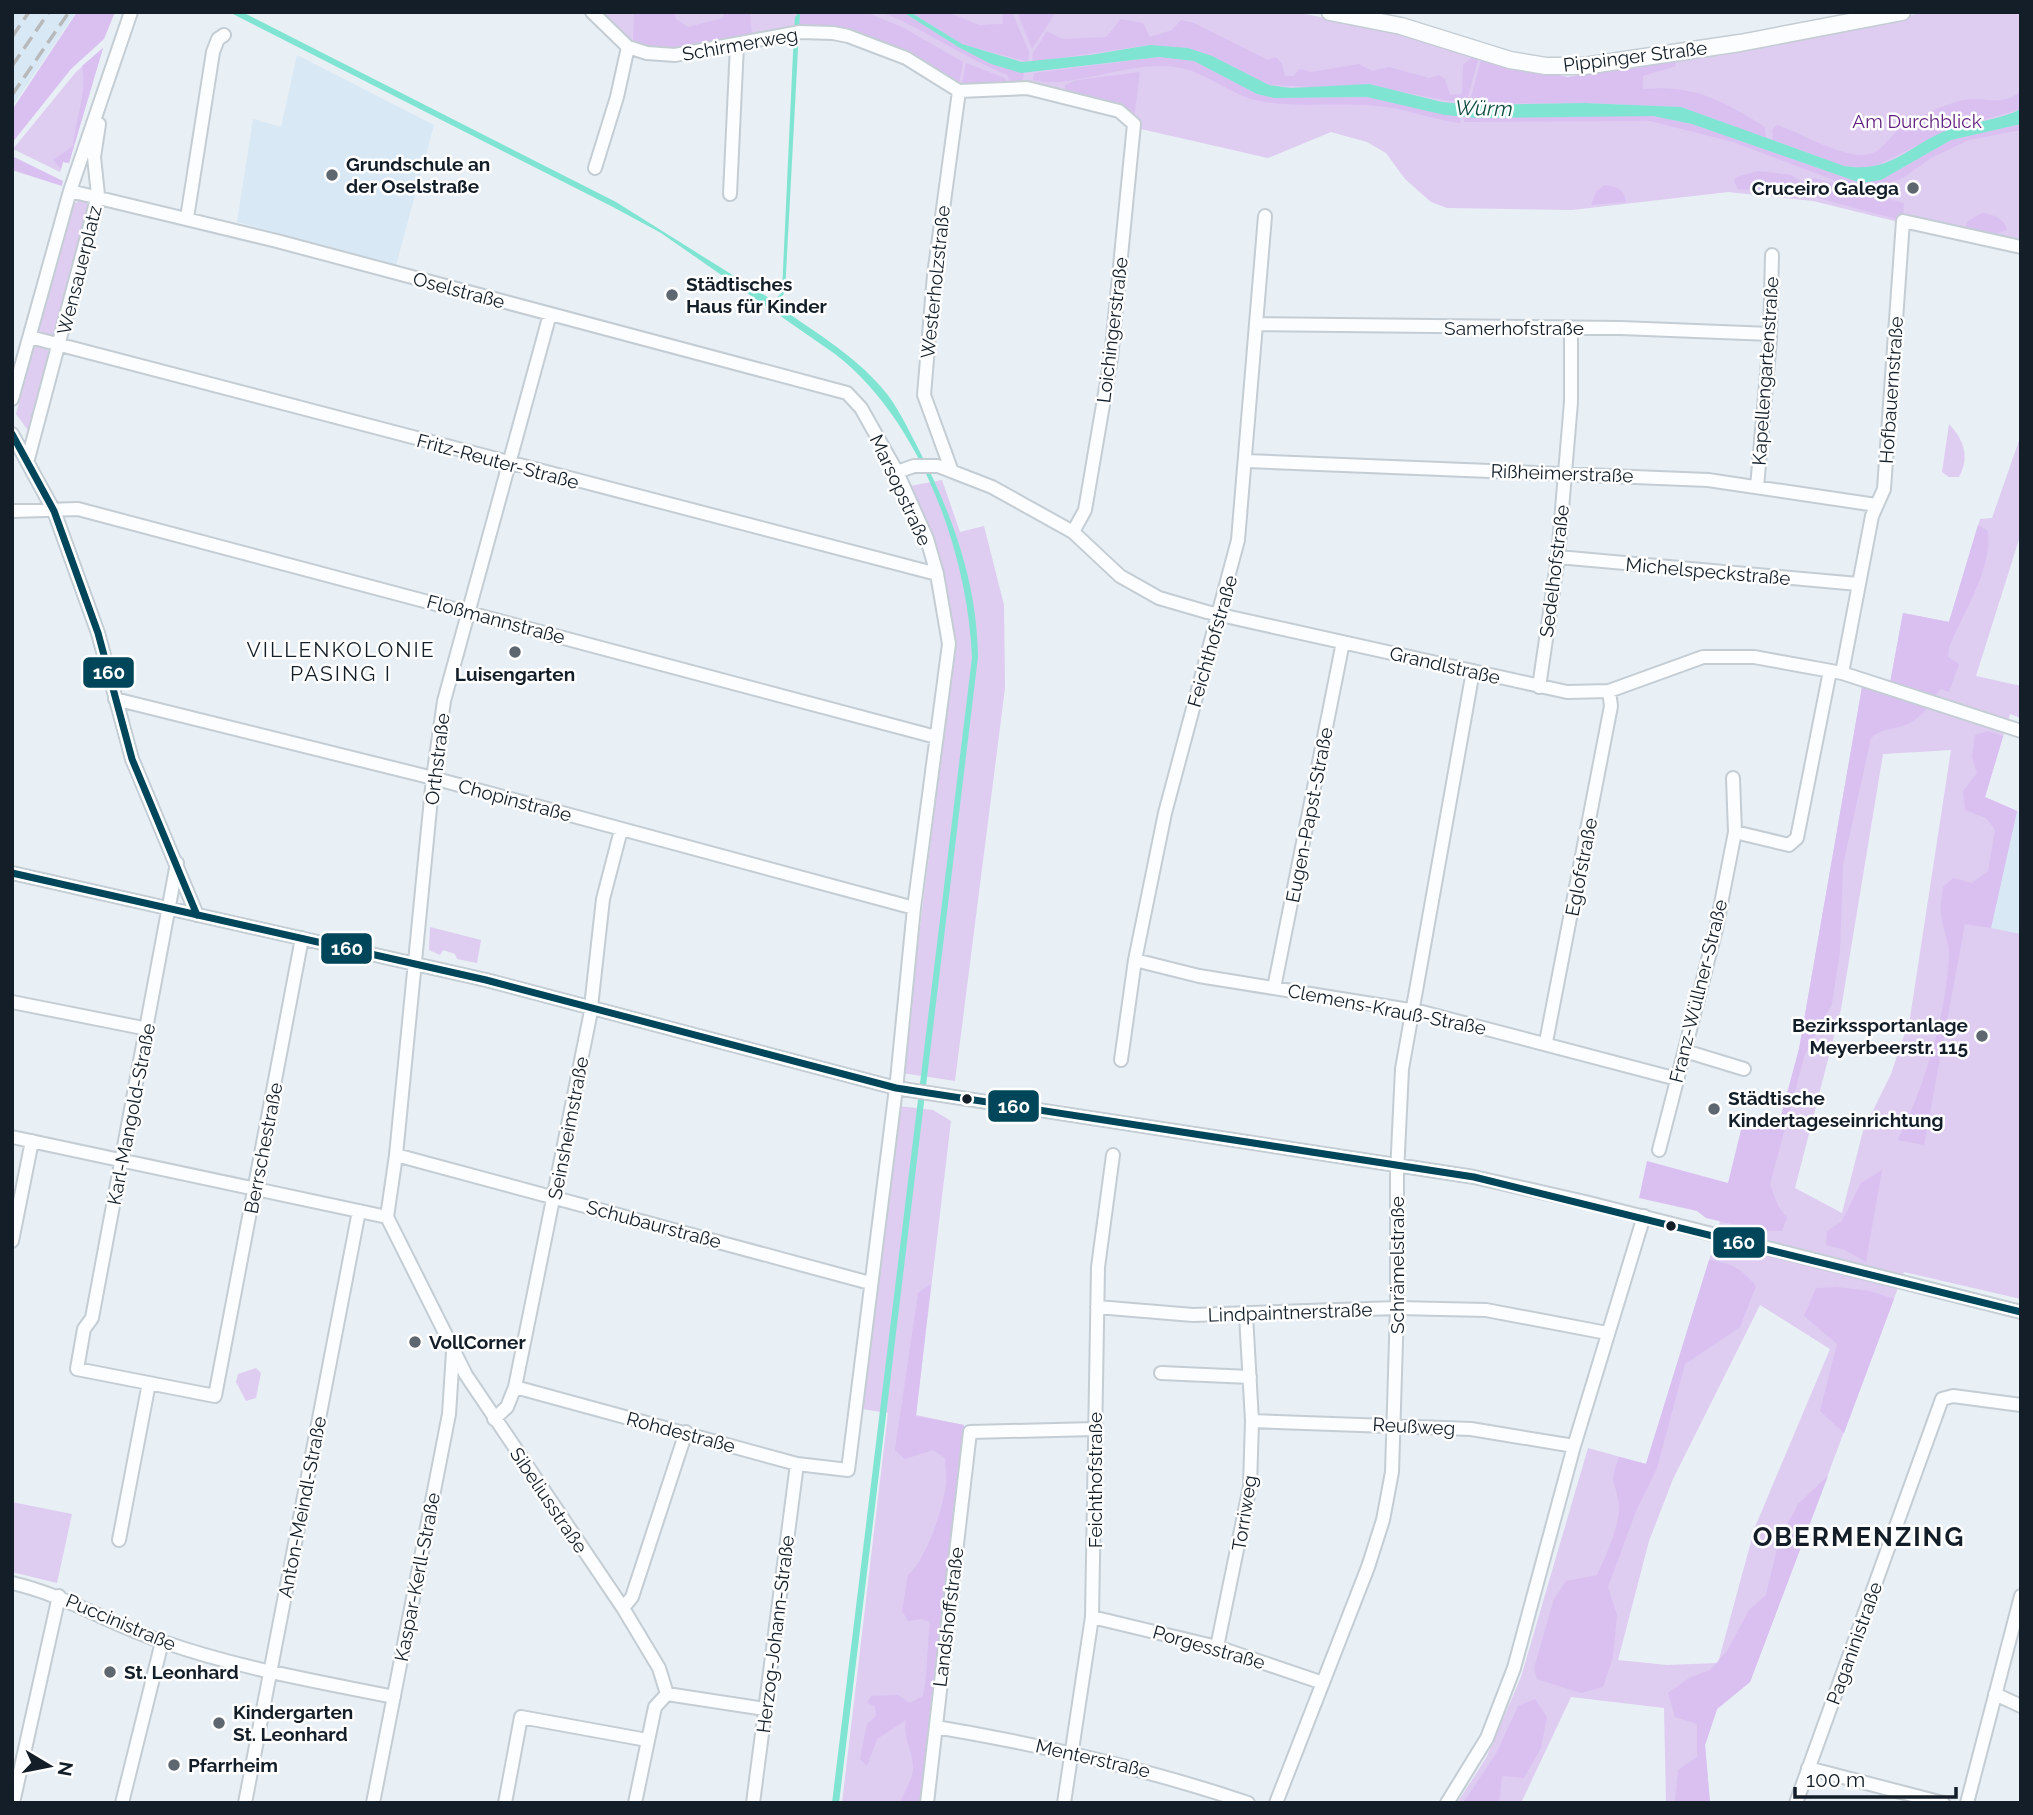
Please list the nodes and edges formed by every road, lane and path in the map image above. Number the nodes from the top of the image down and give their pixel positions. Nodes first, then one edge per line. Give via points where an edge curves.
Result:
1 (131, 12) edge
2 (592, 12) edge
3 (1330, 12) edge
4 (1902, 12) edge
5 (224, 35) dead end
6 (737, 45) junction
7 (628, 47) junction
8 (959, 90) junction
9 (102, 104) junction
10 (595, 168) dead end
11 (70, 191) junction
12 (730, 194) dead end
13 (98, 195) junction
14 (1265, 216) dead end
15 (187, 218) junction
16 (2021, 247) edge
17 (1772, 256) dead end
18 (550, 314) junction
19 (1257, 324) junction
20 (1571, 329) junction
21 (1770, 334) junction
22 (30, 337) junction
23 (60, 345) junction
24 (847, 393) joint
25 (12, 399) edge
26 (12, 434) edge
27 (28, 460) junction
28 (1246, 461) junction
29 (509, 463) junction
30 (945, 468) junction
31 (897, 472) junction
32 (1565, 473) junction
33 (1757, 487) junction
34 (1876, 505) junction
35 (54, 511) junction
36 (12, 512) edge
37 (1073, 532) junction
38 (1558, 557) junction
39 (937, 574) junction
40 (1858, 584) junction
41 (470, 612) junction
42 (1219, 615) junction
43 (1343, 642) junction
44 (1473, 671) junction
45 (1836, 672) junction
46 (1539, 687) junction
47 (1609, 691) junction
48 (115, 699) junction
49 (2021, 731) edge
50 (936, 737) junction
51 (433, 778) junction
52 (1734, 778) dead end
53 (621, 830) junction
54 (1735, 832) junction
55 (177, 863) junction
56 (12, 873) edge
57 (914, 908) junction
58 (167, 909) junction
59 (197, 915) junction
60 (302, 938) junction
61 (1135, 960) junction
62 (415, 965) junction
63 (1274, 988) junction
64 (12, 1002) edge
65 (591, 1006) junction
66 (1411, 1010) junction
67 (148, 1029) junction
68 (1546, 1042) junction
69 (1685, 1051) junction
70 (1121, 1060) dead end
71 (1744, 1069) dead end
72 (1676, 1079) junction
73 (896, 1088) junction
74 (12, 1137) edge
75 (32, 1141) junction
76 (1659, 1150) dead end
77 (396, 1155) junction
78 (1114, 1155) dead end
79 (122, 1161) junction
80 (1397, 1164) junction
81 (255, 1189) junction
82 (555, 1198) junction
83 (359, 1211) junction
84 (1644, 1216) junction
85 (387, 1217) junction
86 (12, 1241) edge
87 (870, 1283) junction
88 (1097, 1307) junction
89 (1398, 1308) junction
90 (2021, 1312) edge
91 (1246, 1315) junction
92 (1607, 1333) junction
93 (453, 1350) junction
94 (1161, 1373) dead end
95 (1250, 1377) junction
96 (149, 1383) junction
97 (515, 1387) junction
98 (2021, 1405) edge
99 (495, 1419) junction
100 (1252, 1421) junction
101 (1395, 1425) junction
102 (1095, 1429) junction
103 (686, 1432) junction
104 (1574, 1446) junction
105 (797, 1464) junction
106 (848, 1470) joint
107 (119, 1541) dead end
108 (12, 1583) edge
109 (59, 1596) junction
110 (2021, 1596) edge
111 (623, 1608) junction
112 (1092, 1617) junction
113 (162, 1642) junction
114 (1217, 1647) junction
115 (270, 1671) junction
116 (1323, 1683) junction
117 (667, 1693) junction
118 (1995, 1694) junction
119 (394, 1697) junction
120 (2021, 1706) edge
121 (765, 1709) junction
122 (936, 1727) junction
123 (647, 1740) junction
124 (1074, 1752) junction
125 (1808, 1769) junction
126 (13, 1803) edge
127 (122, 1803) edge
128 (245, 1803) edge
129 (373, 1803) edge
130 (505, 1803) edge
131 (635, 1803) edge
132 (753, 1803) edge
133 (927, 1803) edge
134 (1064, 1803) edge
135 (1248, 1803) edge
136 (1276, 1803) edge
137 (1447, 1803) edge
138 (1796, 1803) edge
139 (1943, 1803) edge
140 (1967, 1803) edge

1 - 9 street
2 - 7 street
3 - 4 main road, Pippinger Straße via 1422,32 1510,60 1584,66
5 - 15 street via 213,52
6 - 7 street, Schirmerweg via 675,55
6 - 8 street, Schirmerweg via 794,33 848,36 906,58
6 - 12 street
7 - 10 street
8 - 30 street, Westerholzstraße via 923,395
8 - 37 street, Loichingerstraße via 1027,88 1119,111 1134,124 1111,358 1085,510
9 - 11 street, Wensauerplatz
9 - 13 street via 94,157
11 - 13 street, Oselstraße
11 - 22 street, Wensauerplatz
13 - 15 street, Oselstraße
13 - 23 street, Wensauerplatz
14 - 19 street, Feichthofstraße
15 - 18 street, Oselstraße
16 - 34 street, Hofbauernstraße via 1903,221 1884,489
17 - 21 street, Kapellengartenstraße
18 - 24 street, Oselstraße
18 - 29 street, Orthstraße
19 - 20 street, Samerhofstraße
19 - 28 street, Feichthofstraße
20 - 21 street, Samerhofstraße
20 - 32 street, Sedelhofstraße
21 - 33 street, Kapellengartenstraße
22 - 23 street, Wensauerplatz
22 - 25 street, Wensauerplatz
23 - 27 street, Wensauerplatz
23 - 29 street, Fritz-Reuter-Straße
24 - 31 street, Marsopstraße via 861,408
26 - 27 street
27 - 35 street
28 - 32 street, Rißheimerstraße
28 - 42 street, Feichthofstraße via 1238,540
29 - 39 street, Fritz-Reuter-Straße
29 - 41 street, Orthstraße
30 - 31 street, Grandlstraße via 914,466
30 - 37 street, Grandlstraße via 1010,496
31 - 39 street, Marsopstraße
32 - 33 street, Rißheimerstraße
32 - 38 street, Sedelhofstraße
33 - 34 street, Rißheimerstraße
34 - 40 street, Hofbauernstraße
35 - 36 street, Floßmannstraße
35 - 41 street, Floßmannstraße via 78,509
35 - 48 street
37 - 42 street, Grandlstraße via 1120,576 1150,593
38 - 40 street, Michelspeckstraße
38 - 46 street, Sedelhofstraße
39 - 50 street, Marsopstraße via 949,645
40 - 45 street, Hofbauernstraße
41 - 50 street, Floßmannstraße
41 - 51 street, Orthstraße via 444,701
42 - 43 street, Grandlstraße
42 - 61 street, Feichthofstraße via 1166,813
43 - 44 street, Grandlstraße
43 - 63 street, Eugen-Papst-Straße
44 - 46 street, Grandlstraße
44 - 66 street, Schrämelstraße
45 - 47 street, Grandlstraße via 1754,656 1703,657
45 - 49 street, Grandlstraße
45 - 54 street via 1797,838 1789,845
46 - 47 street, Grandlstraße
47 - 68 street, Eglofstraße via 1611,706
48 - 51 street, Chopinstraße
48 - 55 street via 132,759
50 - 57 street, Marsopstraße
51 - 53 street, Chopinstraße
51 - 62 street, Orthstraße
52 - 54 street, Franz-Wüllner-Straße
53 - 57 street, Chopinstraße
53 - 65 street, Seinsheimstraße via 603,900
54 - 69 street, Franz-Wüllner-Straße
55 - 58 street, Karl-Mangold-Straße
55 - 59 street
56 - 58 street
57 - 73 street, Marsopstraße
58 - 59 street
58 - 67 street, Karl-Mangold-Straße
59 - 60 street
60 - 62 street
60 - 81 street, Berrschestraße
61 - 63 street, Clemens-Krauß-Straße
61 - 70 street, Feichthofstraße
62 - 65 street
62 - 77 street, Orthstraße
63 - 66 street, Clemens-Krauß-Straße
64 - 67 street
65 - 73 street
65 - 82 street, Seinsheimstraße
66 - 68 street, Clemens-Krauß-Straße
66 - 80 street, Schrämelstraße via 1402,1069
67 - 79 street, Karl-Mangold-Straße
68 - 72 street, Clemens-Krauß-Straße
69 - 71 street
69 - 72 street, Franz-Wüllner-Straße
72 - 76 street, Franz-Wüllner-Straße
73 - 80 street
73 - 87 street, Marsopstraße
74 - 75 street
75 - 79 street
75 - 86 street
77 - 82 street, Schubaurstraße
77 - 85 street, Orthstraße
78 - 88 street, Feichthofstraße
79 - 81 street
79 - 96 street, Karl-Mangold-Straße via 92,1318 83,1329 77,1370
80 - 84 street
80 - 89 street, Schrämelstraße
81 - 83 street
81 - 96 street, Berrschestraße via 215,1396
82 - 87 street, Schubaurstraße
82 - 97 street, Seinsheimstraße
83 - 85 street
83 - 115 street, Anton-Meindl-Straße
84 - 90 street
84 - 92 street
85 - 93 street, Sibeliusstraße
87 - 106 street, Marsopstraße
88 - 91 street, Lindpaintnerstraße
88 - 102 street, Feichthofstraße
89 - 91 street, Lindpaintnerstraße
89 - 92 street, Lindpaintnerstraße via 1486,1310
89 - 101 street, Schrämelstraße
91 - 95 street, Torriweg
92 - 104 street
93 - 99 street, Sibeliusstraße
93 - 119 street, Kaspar-Kerll-Straße via 449,1414
94 - 95 street
95 - 100 street, Torriweg
96 - 107 street
97 - 99 street, Seinsheimstraße via 507,1407
97 - 103 street, Rohdestraße
98 - 125 street, Paganinistraße via 1953,1396 1942,1399
99 - 111 street, Sibeliusstraße
100 - 101 street, Reußweg
100 - 114 street, Torriweg via 1250,1486
101 - 104 street, Reußweg via 1480,1430
101 - 116 street, Schrämelstraße via 1383,1520
102 - 112 street, Feichthofstraße
102 - 122 street, Landshoffstraße via 970,1432
103 - 105 street, Rohdestraße
103 - 111 street via 632,1598
104 - 137 street via 1506,1691 1487,1738
105 - 106 street, Rohdestraße
105 - 121 street, Herzog-Johann-Straße
108 - 109 street, Puccinistraße
109 - 113 street, Puccinistraße
109 - 126 street
110 - 118 street
111 - 117 street, Sibeliusstraße via 659,1668
112 - 114 street, Porgesstraße
112 - 124 street, Feichthofstraße
113 - 115 street, Puccinistraße
113 - 127 street
114 - 116 street, Porgesstraße
115 - 119 street, Puccinistraße
115 - 128 street, Anton-Meindl-Straße
116 - 136 street, Schrämelstraße
117 - 121 street
117 - 123 street via 655,1707
118 - 120 street
118 - 140 street
119 - 129 street, Kaspar-Kerll-Straße
121 - 132 street, Herzog-Johann-Straße
122 - 124 street, Menterstraße
122 - 133 street, Landshoffstraße
123 - 130 street via 521,1717
123 - 131 street
124 - 134 street, Feichthofstraße
124 - 135 street, Menterstraße via 1176,1778
125 - 138 street, Paganinistraße
125 - 139 street

